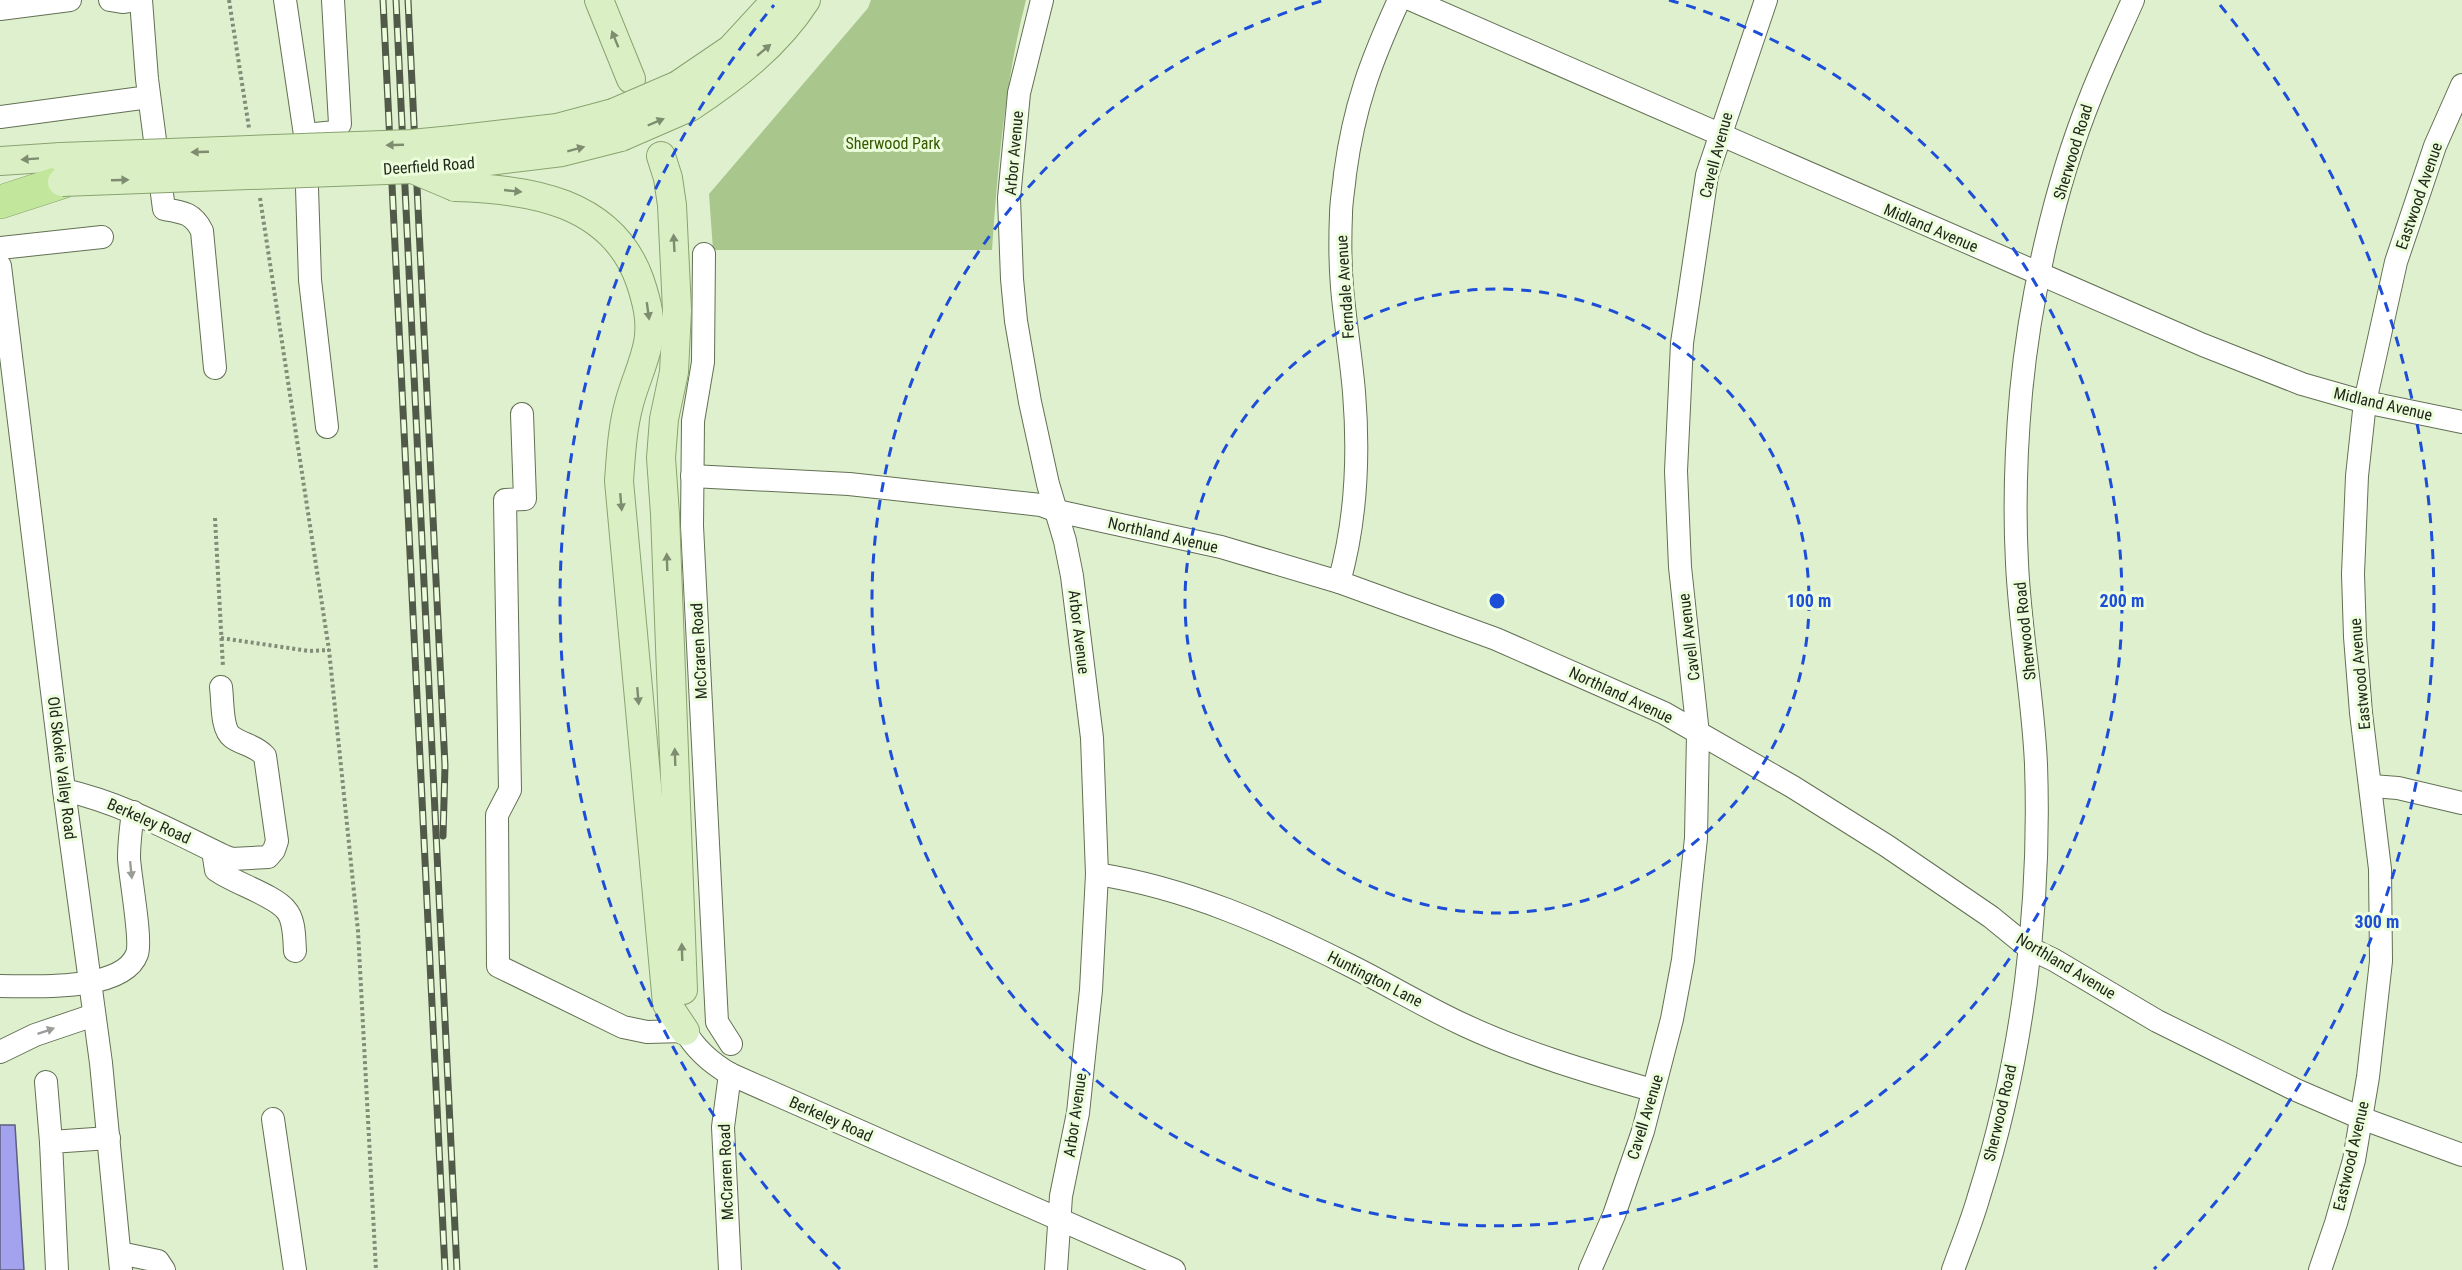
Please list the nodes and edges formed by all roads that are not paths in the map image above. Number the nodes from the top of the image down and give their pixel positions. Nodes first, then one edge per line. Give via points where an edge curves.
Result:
1 (70, 0) edge
2 (110, 0) edge
3 (139, 0) edge
4 (285, 0) edge
5 (333, 0) edge
6 (599, 0) edge
7 (756, 0) edge
8 (776, 0) edge
9 (806, 0) edge
10 (1042, 0) edge
11 (1399, 0) edge
12 (1412, 0) edge
13 (1766, 0) edge
14 (2133, 0) edge
15 (0, 9) edge
16 (731, 49) junction
17 (631, 79) dead end
18 (2462, 85) edge
19 (684, 96) junction
20 (149, 97) junction
21 (0, 117) edge
22 (305, 135) junction
23 (1719, 136) junction
24 (661, 156) dead end
25 (0, 161) edge
26 (455, 164) junction
27 (62, 182) junction
28 (0, 183) edge
29 (0, 202) edge
30 (102, 237) dead end
31 (0, 248) edge
32 (704, 254) dead end
33 (0, 266) edge
34 (2040, 275) junction
35 (215, 368) dead end
36 (2365, 402) junction
37 (522, 414) dead end
38 (2462, 422) edge
39 (327, 427) dead end
40 (692, 476) junction
41 (1057, 511) junction
42 (1339, 582) junction
43 (222, 679) road end
44 (1698, 734) junction
45 (2372, 786) junction
46 (64, 790) junction
47 (2462, 803) edge
48 (132, 812) junction
49 (222, 855) junction
50 (1097, 874) junction
51 (2029, 948) junction
52 (295, 951) dead end
53 (91, 982) junction
54 (0, 986) edge
55 (94, 1015) junction
56 (685, 1031) junction
57 (731, 1044) dead end
58 (0, 1052) edge
59 (730, 1074) junction
60 (46, 1082) dead end
61 (1652, 1090) junction
62 (2361, 1118) junction
63 (273, 1119) dead end
64 (108, 1138) junction
65 (51, 1142) junction
66 (2462, 1155) edge
67 (1059, 1219) junction
68 (120, 1262) edge
69 (57, 1270) edge
70 (164, 1270) edge
71 (295, 1270) edge
72 (730, 1270) edge
73 (1056, 1270) edge
74 (1174, 1270) edge
75 (1590, 1270) edge
76 (1953, 1270) edge
77 (2320, 1270) edge

1 - 15 street
2 - 3 street
3 - 20 street
4 - 22 street
5 - 22 street via 340,124 335,132
17 -> 6 main road
7 - 16 main road
8 - 16 main road, Deerfield Road
19 -> 9 main road, Deerfield Road via 719,87 774,41
10 - 41 street, Arbor Avenue via 1019,93 1009,198 1016,321 1030,402
11 - 42 street, Ferndale Avenue via 1373,57 1357,106 1341,211 1341,286 1356,439 1346,558
12 - 23 street, Midland Avenue
13 - 23 street, Cavell Avenue
14 - 34 street, Sherwood Road via 2076,139
16 - 19 main road, Deerfield Road
18 - 36 street, Eastwood Avenue via 2435,147 2396,262
19 - 26 main road, Deerfield Road, bridge via 562,152
20 - 21 street
20 - 35 street via 164,209 188,212 202,231
22 - 39 street via 310,280
23 - 34 street, Midland Avenue
23 - 44 street, Cavell Avenue via 1706,186 1682,343 1678,401 1680,567
56 -> 24 main road via 661,458 674,372 677,310 672,205
26 -> 25 main road, Deerfield Road, bridge via 411,144
27 -> 26 main road, Deerfield Road, bridge via 413,169
26 -> 56 main road via 550,198 583,213 607,230 634,266 648,306 648,344 621,438 619,481 667,1004
27 - 28 main road, Deerfield Road
27 - 29 highway
30 - 31 street
32 - 40 street, McCraren Road via 703,362 693,421
33 - 46 street, Old Skokie Valley Road
34 - 36 street, Midland Avenue via 2225,354 2302,384
34 - 51 street, Sherwood Road via 2021,394 2016,481 2017,564 2036,766 2036,872
36 - 38 street, Midland Avenue
36 - 45 street, Eastwood Avenue via 2356,476 2353,574 2361,712
37 - 56 street via 525,499 505,500 510,790 496,815 498,966 623,1027 647,1032
40 - 41 street, Northland Avenue via 860,485 1041,505
40 - 57 street, McCraren Road via 717,1022
41 - 42 street, Northland Avenue via 1221,547
41 - 50 street, Arbor Avenue via 1072,576 1092,738
42 - 44 street, Northland Avenue via 1496,639 1664,713
43 - 49 street via 226,731 265,756 277,841 268,856
44 - 51 street, Northland Avenue via 1887,846 1991,917
44 - 61 street, Cavell Avenue via 1696,838 1683,960
45 - 47 street
45 - 62 street, Eastwood Avenue via 2380,869 2381,961
46 - 48 street, Berkeley Road
46 - 53 street, Old Skokie Valley Road
48 - 49 street, Berkeley Road
48 -> 53 street via 129,857 139,948 132,964 118,975
49 - 52 street via 216,870 286,910 292,921
50 - 61 street, Huntington Lane via 1135,880 1229,910 1511,1045
50 - 67 street, Arbor Avenue via 1091,990 1078,1113
51 - 62 street, Northland Avenue via 2157,1021
51 - 76 street, Sherwood Road via 2016,1041 1995,1140
53 - 54 street
53 - 55 street, Old Skokie Valley Road
58 -> 55 street
55 - 64 street, Old Skokie Valley Road
56 - 59 street, Berkeley Road via 693,1045
59 - 67 street, Berkeley Road
59 - 72 street, McCraren Road via 723,1126
60 - 65 street
61 - 75 street, Cavell Avenue via 1643,1131
62 - 66 street, Northland Avenue
62 - 77 street, Eastwood Avenue via 2354,1160
63 - 71 street
64 - 65 street
64 - 68 street, Old Skokie Valley Road
65 - 69 street
67 - 73 street, Arbor Avenue
67 - 74 street, Berkeley Road
68 - 70 street via 158,1261

